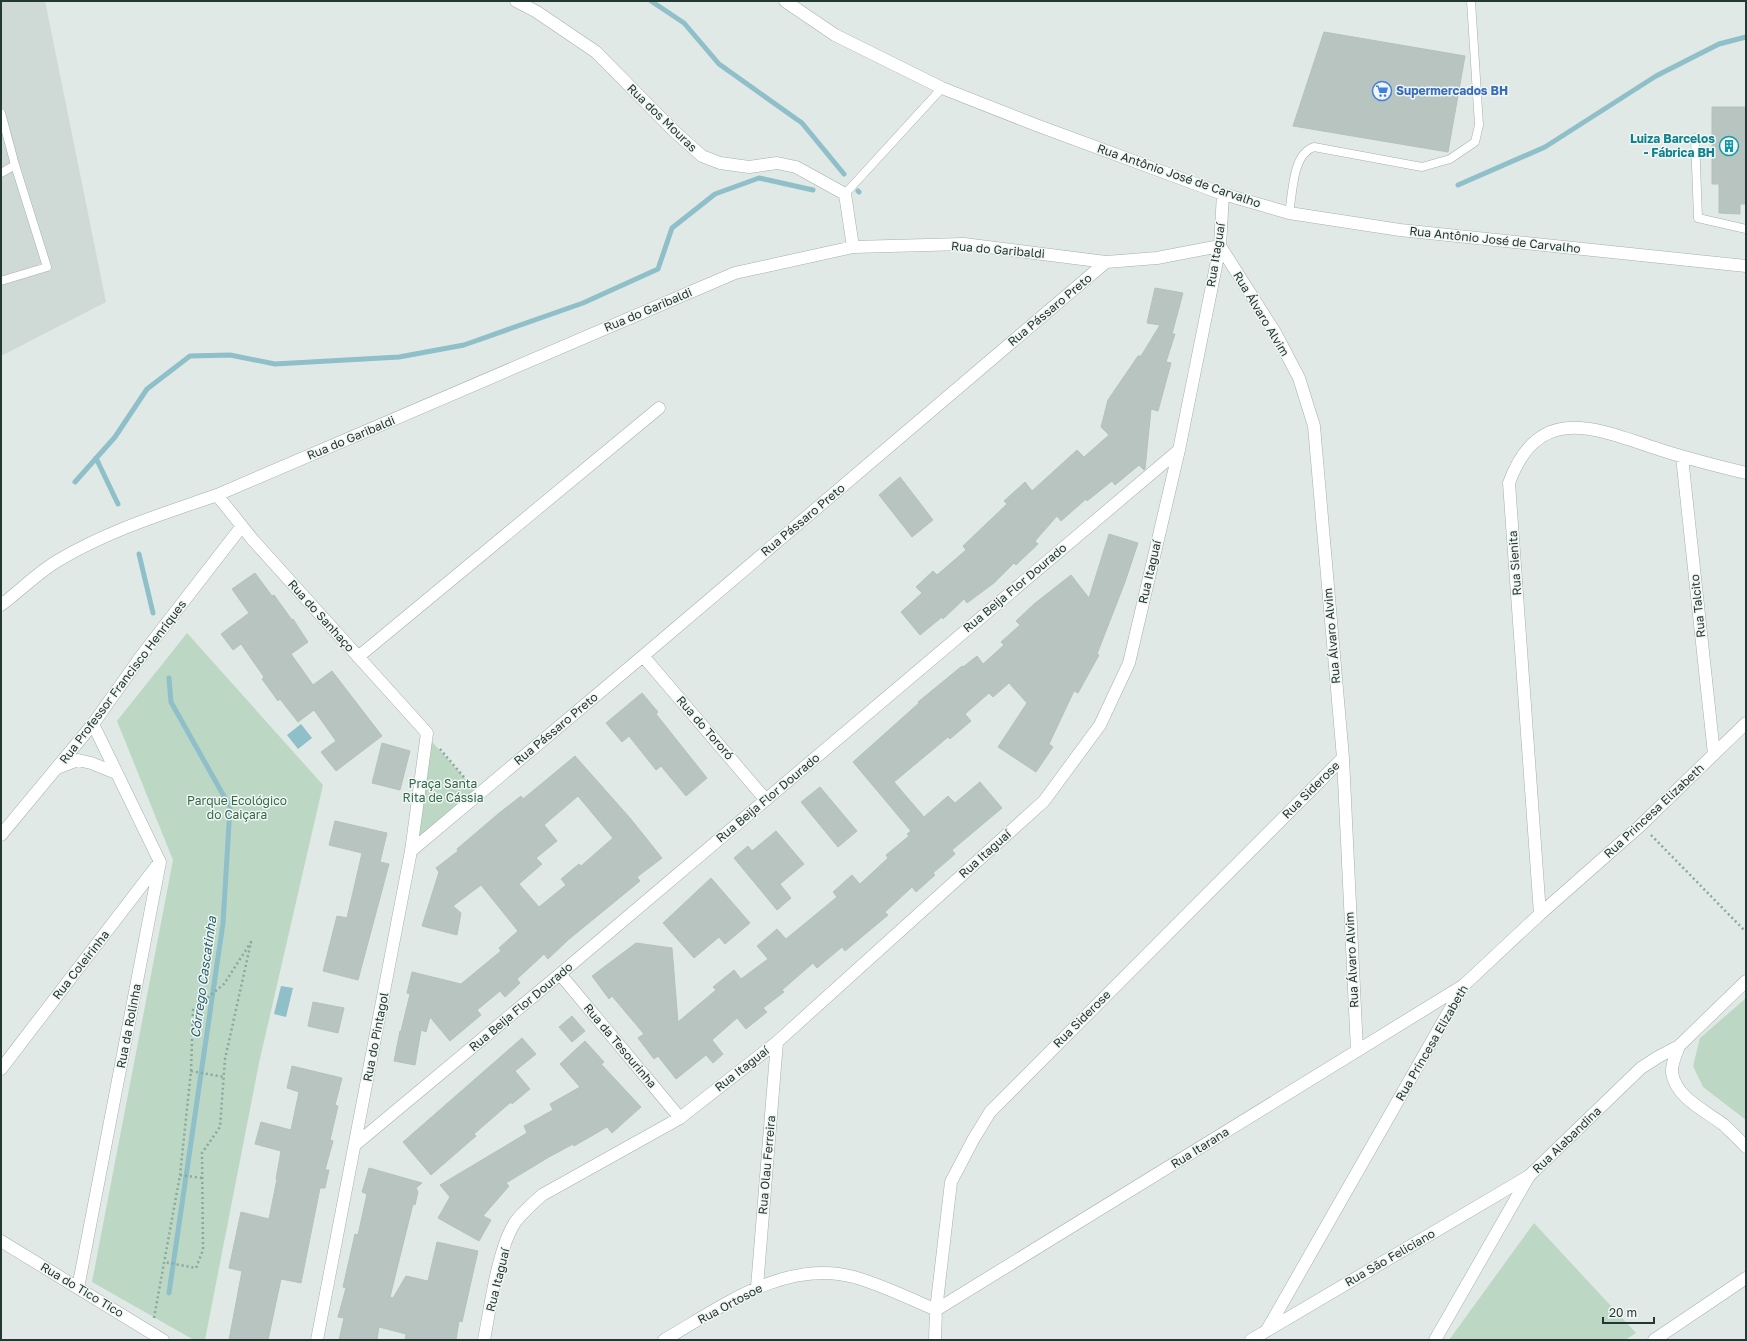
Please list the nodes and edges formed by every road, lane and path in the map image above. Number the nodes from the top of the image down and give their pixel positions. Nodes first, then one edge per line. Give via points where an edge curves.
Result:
1 (516, 1) edge
2 (786, 1) edge
3 (1471, 1) edge
4 (942, 88) junction
5 (1, 113) edge
6 (1695, 138) dead end
7 (15, 166) junction
8 (1, 173) edge
9 (844, 194) junction
10 (1223, 194) junction
11 (1289, 213) junction
12 (1746, 229) edge
13 (1220, 246) junction
14 (853, 247) junction
15 (1106, 262) junction
16 (1746, 266) edge
17 (1, 281) edge
18 (659, 408) dead end
19 (1179, 450) junction
20 (1682, 457) junction
21 (1746, 473) edge
22 (217, 495) junction
23 (242, 526) junction
24 (1, 605) edge
25 (643, 656) junction
26 (358, 658) junction
27 (1746, 723) edge
28 (93, 724) junction
29 (426, 733) junction
30 (1714, 754) junction
31 (1343, 758) junction
32 (58, 767) junction
33 (116, 773) junction
34 (479, 794) junction
35 (766, 800) junction
36 (1641, 825) junction
37 (1, 835) edge
38 (411, 851) junction
39 (160, 862) junction
40 (1540, 914) junction
41 (1746, 932) edge
42 (560, 974) junction
43 (1745, 982) edge
44 (1464, 985) junction
45 (777, 1042) junction
46 (1679, 1046) junction
47 (1357, 1052) junction
48 (1, 1068) edge
49 (191, 1071) junction
50 (224, 1077) junction
51 (680, 1118) junction
52 (1725, 1126) junction
53 (1746, 1136) edge
54 (356, 1144) junction
55 (1746, 1147) edge
56 (182, 1176) junction
57 (1529, 1176) junction
58 (202, 1178) junction
59 (1, 1241) edge
60 (164, 1262) junction
61 (1745, 1277) edge
62 (757, 1287) junction
63 (78, 1288) junction
64 (936, 1310) junction
65 (1267, 1330) junction
66 (151, 1332) junction
67 (163, 1340) edge
68 (318, 1340) edge
69 (484, 1340) edge
70 (664, 1340) edge
71 (935, 1340) edge
72 (1251, 1340) edge
73 (1436, 1340) edge
74 (1654, 1340) edge

1 - 9 street, Rua dos Mouras via 537,12 596,52 702,156 720,163 748,167 777,163 796,167
2 - 4 street, Rua Antônio José de Carvalho via 835,35
3 - 11 lane via 1479,125 1475,142 1450,159 1422,167 1314,147 1300,157
4 - 9 lane
4 - 10 street, Rua Antônio José de Carvalho
5 - 7 lane
6 - 12 lane via 1698,218
7 - 8 lane
7 - 17 lane via 47,267
9 - 14 street
10 - 11 street, Rua Antônio José de Carvalho
10 - 13 street, Rua Itaguaí
11 - 16 street, Rua Antônio José de Carvalho via 1400,230
13 - 15 street via 1157,258
13 - 19 street, Rua Itaguaí
13 - 31 street, Rua Álvaro Alvim via 1276,334 1299,378 1314,426
14 - 15 street, Rua do Garibaldi via 964,244
14 - 22 street, Rua do Garibaldi via 735,273
15 - 25 street, Rua Pássaro Preto
18 - 26 street
19 - 35 street, Rua Beija Flor Dourado
19 - 45 street, Rua Itaguaí via 1129,663 1100,725 1044,801
20 - 21 street, Rua Sienita
20 - 30 street, Rua Talcito
20 - 40 street, Rua Sienita via 1597,429 1568,427 1546,433 1528,447 1516,464 1509,483
22 - 23 street, Rua do Sanhaço
22 - 24 street, Rua do Garibaldi via 95,540 57,561
23 - 26 street, Rua do Sanhaço
23 - 28 street, Rua Professor Francisco Henriques via 142,655
25 - 34 street, Rua Pássaro Preto
25 - 35 street, Rua do Tororó
26 - 29 street, Rua do Sanhaço
27 - 30 street, Rua Princesa Elizabeth
28 - 32 street, Rua Professor Francisco Henriques
28 - 33 street
29 - 34 path
29 - 38 street, Rua do Pintagol
30 - 36 street, Rua Princesa Elizabeth
31 - 47 street, Rua Álvaro Alvim
31 - 64 street, Rua Siderose via 990,1112 951,1182
32 - 33 street via 78,760
32 - 37 street, Rua Professor Francisco Henriques
33 - 39 street
34 - 38 street, Rua Pássaro Preto
35 - 42 street, Rua Beija Flor Dourado
36 - 40 street, Rua Princesa Elizabeth
36 - 41 path
38 - 54 street, Rua do Pintagol
39 - 48 street, Rua Coleirinha
39 - 63 street, Rua da Rolinha
40 - 44 street, Rua Princesa Elizabeth
42 - 51 street, Rua da Tesourinha
42 - 54 street, Rua Beija Flor Dourado
43 - 46 street, Rua Alabandina
44 - 47 street, Rua Itarana
44 - 65 street, Rua Princesa Elizabeth
45 - 51 street, Rua Itaguaí
45 - 62 street, Rua Olau Ferreira
46 - 52 street via 1672,1073 1677,1086 1686,1097
46 - 57 street, Rua Alabandina via 1641,1068
47 - 64 street, Rua Itarana
49 - 50 path
49 - 50 path via 193,1010 224,984 251,942 225,1060
49 - 56 path
50 - 58 path via 220,1127 202,1153
51 - 69 street, Rua Itaguaí via 542,1195 527,1209 515,1223 502,1255
52 - 53 street
52 - 55 street
54 - 68 street, Rua do Pintagol
56 - 58 path
56 - 60 path
57 - 65 street, Rua São Feliciano
57 - 73 street, Rua Alabandina
58 - 60 path via 203,1250 196,1268
59 - 63 street, Rua do Tico Tico
60 - 66 path
61 - 74 street
62 - 64 street, Rua Ortosoe via 793,1276 828,1273 861,1279
62 - 70 street, Rua Ortosoe
63 - 66 street, Rua do Tico Tico
64 - 71 street, Rua Siderose
65 - 72 street, Rua São Feliciano
66 - 67 street, Rua do Tico Tico

